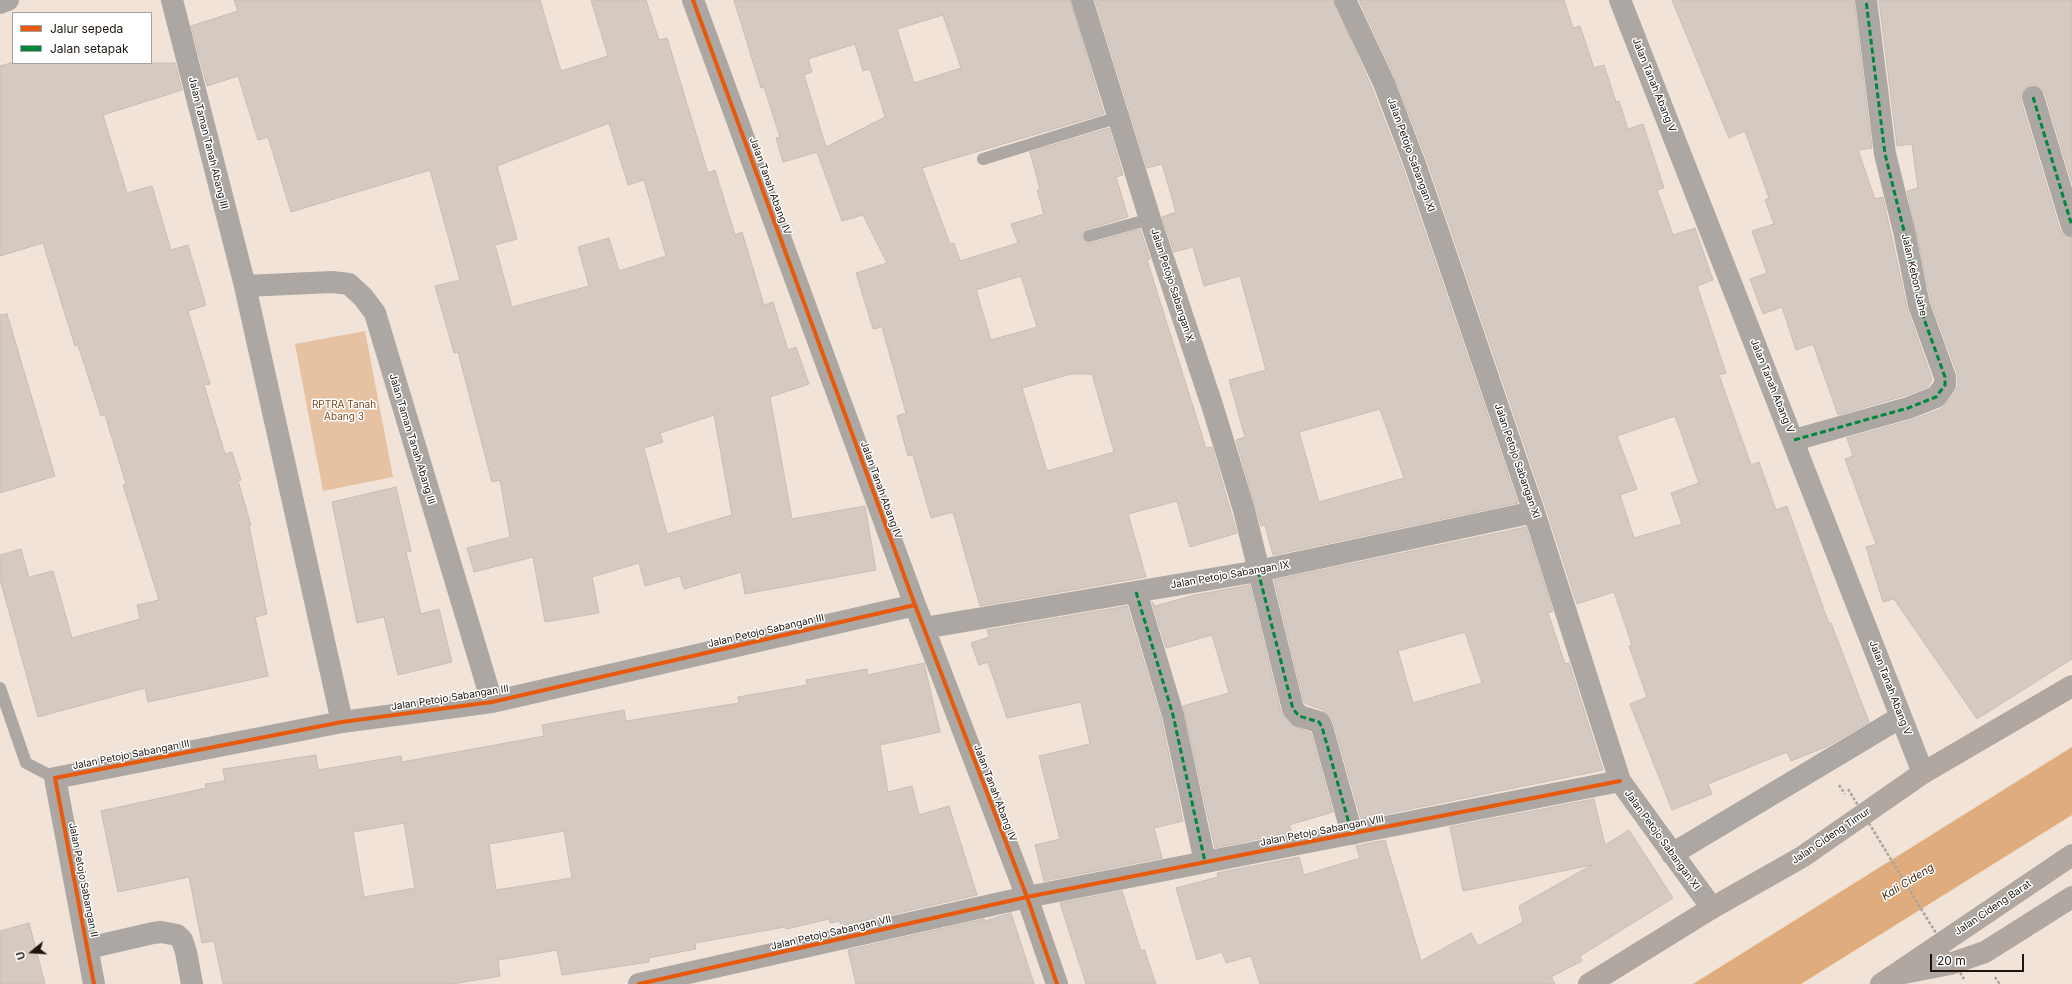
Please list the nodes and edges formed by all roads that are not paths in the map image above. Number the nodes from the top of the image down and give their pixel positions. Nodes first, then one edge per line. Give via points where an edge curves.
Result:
1 (8, 0) edge
2 (172, 0) edge
3 (693, 0) edge
4 (1082, 0) edge
5 (1345, 0) edge
6 (1620, 0) edge
7 (1866, 0) edge
8 (0, 3) edge
9 (2033, 97) dead end
10 (1119, 117) junction
11 (983, 158) dead end
12 (1150, 219) junction
13 (2072, 226) edge
14 (1089, 236) dead end
15 (245, 286) junction
16 (1794, 440) junction
17 (1534, 512) junction
18 (1258, 571) junction
19 (1136, 592) junction
20 (915, 605) junction
21 (924, 628) junction
22 (2072, 686) edge
23 (0, 688) edge
24 (492, 702) junction
25 (1901, 717) junction
26 (342, 722) junction
27 (1923, 773) junction
28 (54, 778) junction
29 (1620, 781) junction
30 (1352, 834) junction
31 (1672, 854) junction
32 (2072, 855) edge
33 (1205, 862) junction
34 (1027, 897) junction
35 (2072, 897) edge
36 (1712, 908) junction
37 (88, 948) junction
38 (1888, 979) edge
39 (94, 984) edge
40 (192, 984) edge
41 (639, 984) edge
42 (1057, 984) edge
43 (1589, 984) edge

1 - 8 street
2 - 15 street, Jalan Taman Tanah Abang III
3 - 20 street, Jalan Tanah Abang IV
4 - 10 street, Jalan Petojo Sabangan X
5 - 17 street, Jalan Petojo Sabangan XI via 1384,83 1416,167
6 - 16 street, Jalan Tanah Abang V
7 - 16 street, Jalan Kebon Jahe via 1885,154 1904,231 1918,305 1945,385 1936,396 1908,408
9 - 13 street
10 - 11 lane
10 - 12 street, Jalan Petojo Sabangan X
12 - 14 lane
12 - 18 street, Jalan Petojo Sabangan X via 1213,408 1244,510
15 - 24 street, Jalan Taman Tanah Abang III via 332,282 349,284 375,313
15 - 26 street, Jalan Taman Tanah Abang III
16 - 25 street, Jalan Tanah Abang V
17 - 18 street, Jalan Petojo Sabangan IX
17 - 29 street, Jalan Petojo Sabangan XI
18 - 19 street, Jalan Petojo Sabangan IX
18 - 30 street, Jalan Petojo Sabangan X via 1293,709 1299,716 1319,722 1322,727
19 - 21 street, Jalan Petojo Sabangan IX
19 - 33 street via 1173,715
20 - 21 street, Jalan Tanah Abang IV
20 - 24 street, Jalan Petojo Sabangan III
21 - 34 street, Jalan Tanah Abang IV
22 - 27 main road, Jalan Cideng Timur
23 - 28 lane via 26,763
24 - 26 street, Jalan Petojo Sabangan III
25 - 27 street, Jalan Tanah Abang V
25 - 31 street
26 - 28 street, Jalan Petojo Sabangan III
27 - 36 main road, Jalan Cideng Timur via 1802,857
28 - 37 street, Jalan Petojo Sabangan II
29 - 30 street, Jalan Petojo Sabangan VIII
29 - 31 street, Jalan Petojo Sabangan XI
30 - 33 street, Jalan Petojo Sabangan VIII
31 - 36 street, Jalan Petojo Sabangan XI
32 - 38 main road, Jalan Cideng Barat
33 - 34 street, Jalan Petojo Sabangan VIII
34 - 41 street, Jalan Petojo Sabangan VII
34 - 42 street, Jalan Tanah Abang IV
35 - 38 main road, Jalan Cideng Barat via 1985,952 1950,964
36 - 43 main road, Jalan Cideng Timur
37 - 39 street, Jalan Petojo Sabangan II
37 - 40 street via 153,933 177,935 182,940 186,952

